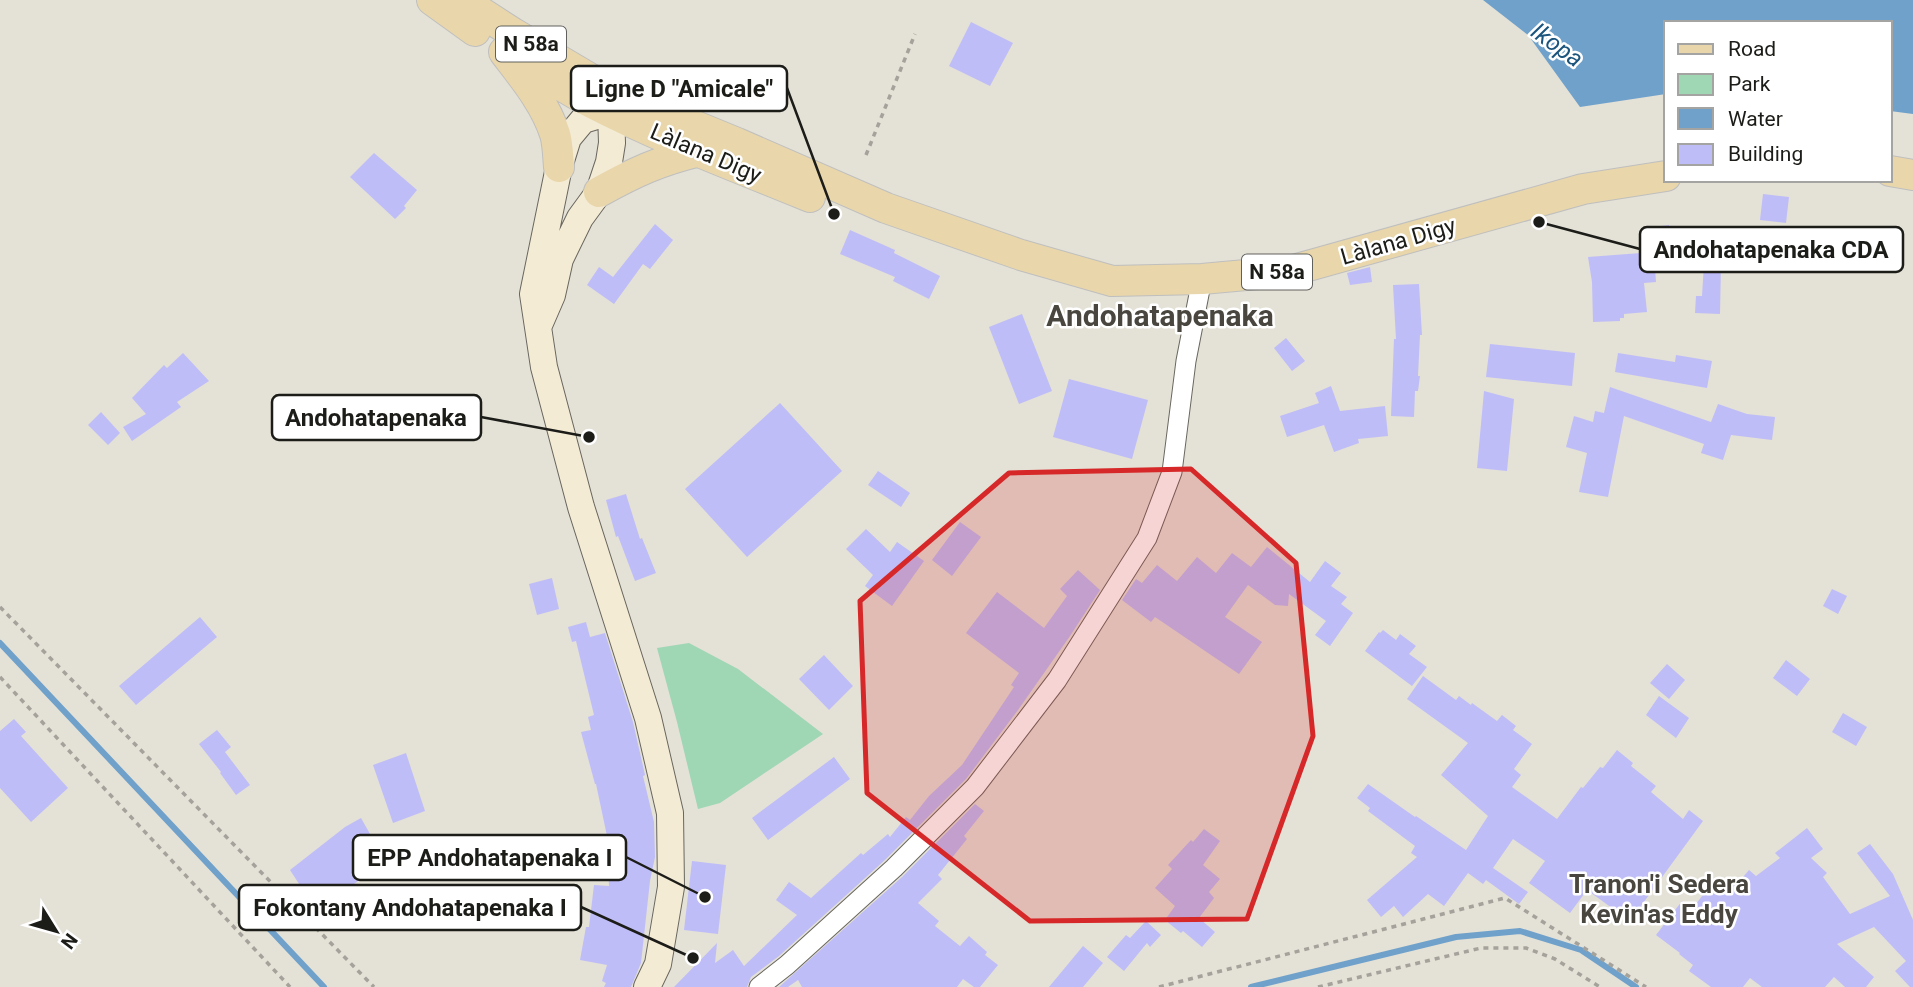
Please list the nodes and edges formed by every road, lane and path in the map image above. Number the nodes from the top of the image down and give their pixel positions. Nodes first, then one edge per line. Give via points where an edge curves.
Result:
1 (432, 0) edge
2 (462, 0) edge
3 (915, 34) dead end
4 (504, 52) junction
5 (616, 100) junction
6 (699, 152) junction
7 (866, 155) dead end
8 (559, 167) junction
9 (1892, 171) edge
10 (1913, 175) edge
11 (1664, 176) edge
12 (599, 192) junction
13 (886, 208) junction
14 (1202, 279) junction
15 (539, 325) junction
16 (0, 607) edge
17 (0, 677) edge
18 (290, 987) edge
19 (374, 987) edge
20 (647, 987) edge
21 (759, 987) edge
22 (1159, 987) edge
23 (1318, 987) edge
24 (1600, 987) edge
25 (1646, 987) edge

1 - 4 main road, Làlana Digy / N 58a
2 - 5 main road, Làlana Digy / N 58a
3 - 7 path
4 - 5 main road, Làlana Digy / N 58a via 591,103
4 - 8 main road via 545,112 555,134
5 - 6 main road, Làlana Digy / N 58a
5 - 8 street via 583,120 568,138
5 - 12 street via 609,162
5 - 13 main road, Làlana Digy / N 58a via 737,143
6 - 12 main road via 649,166
6 - 13 main road, Làlana Digy / N 58a via 817,199
8 - 15 street via 533,294
9 - 10 main road
11 - 14 main road, Làlana Digy / N 58a via 1583,189 1290,271
12 - 15 street via 560,259
13 - 14 main road, Làlana Digy / N 58a via 1112,281
14 - 21 street via 1172,472 1147,538 1056,680 975,787 894,868
15 - 20 street via 544,367 581,507 649,718 670,813 671,887 658,964
16 - 19 path
17 - 18 path
22 - 25 path via 1505,898
23 - 24 path via 1481,948 1527,948

